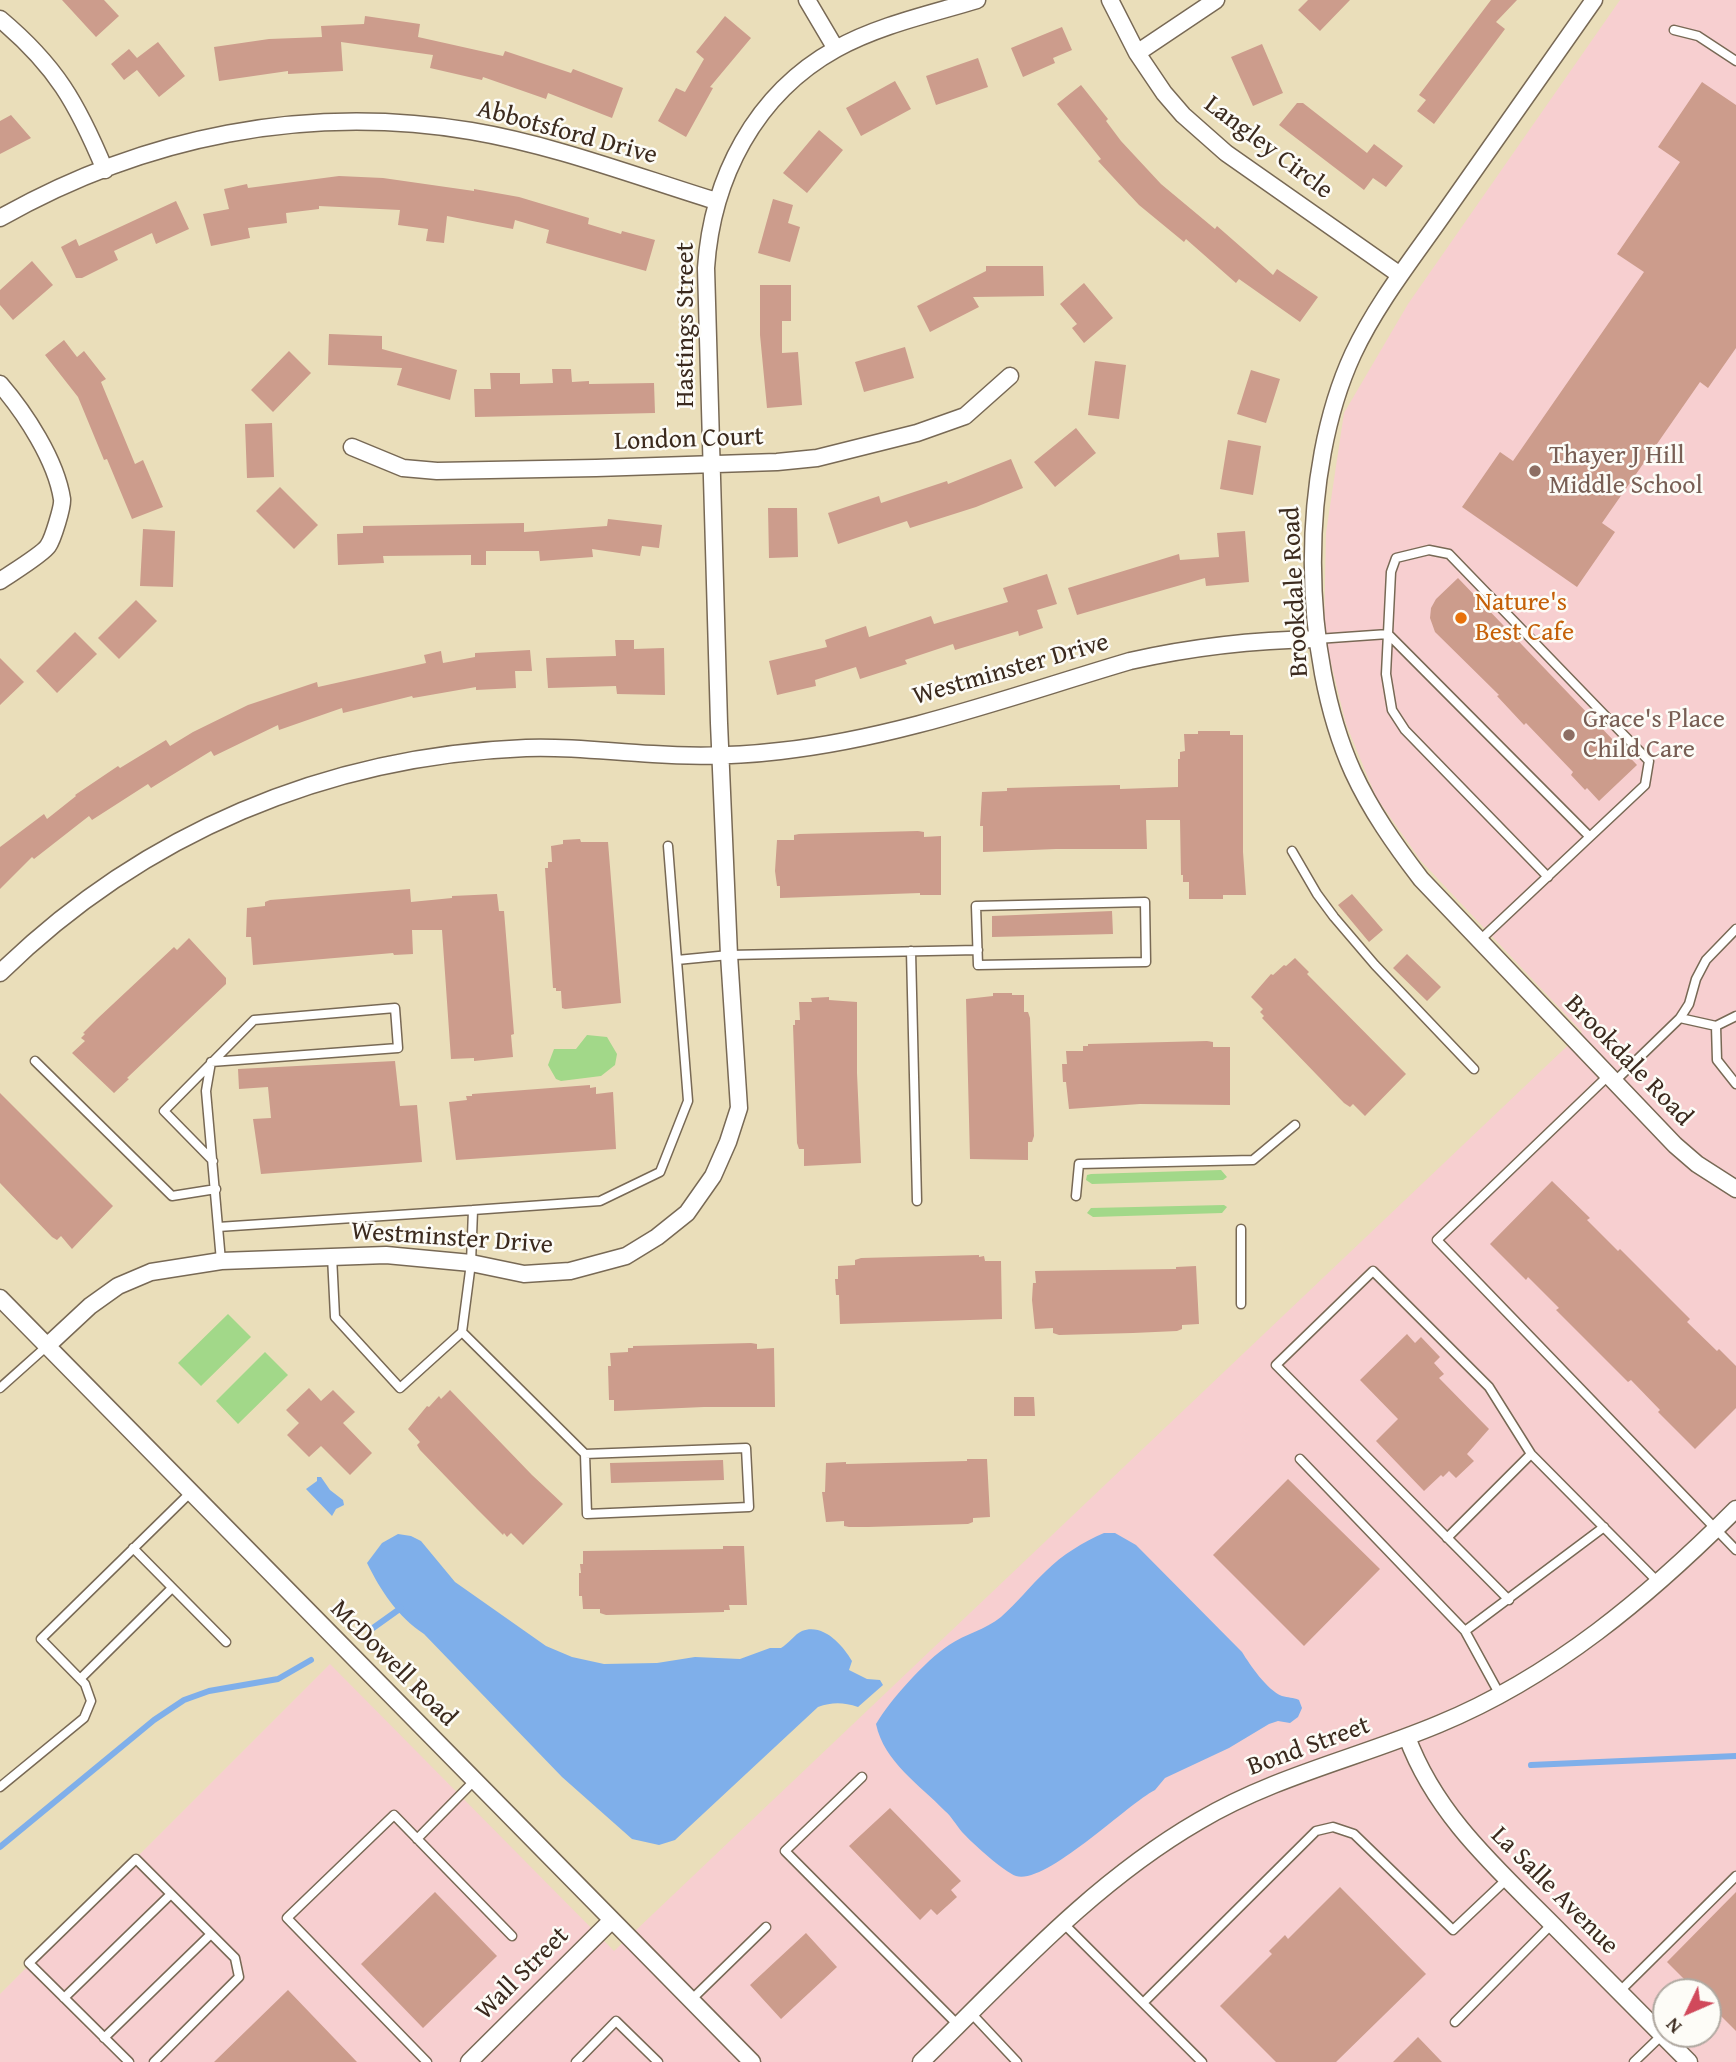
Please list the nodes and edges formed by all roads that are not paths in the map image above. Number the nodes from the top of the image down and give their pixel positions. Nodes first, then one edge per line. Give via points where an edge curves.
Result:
1 (807, 0) edge
2 (977, 0) edge
3 (1110, 0) edge
4 (1216, 0) edge
5 (1594, 0) edge
6 (0, 19) edge
7 (1674, 30) dead end
8 (836, 49) junction
9 (1137, 53) junction
10 (1736, 61) edge
11 (104, 170) junction
12 (716, 201) junction
13 (0, 218) edge
14 (1400, 275) junction
15 (1010, 376) dead end
16 (0, 384) edge
17 (352, 447) dead end
18 (711, 464) junction
19 (0, 581) edge
20 (1388, 634) junction
21 (1317, 639) junction
22 (720, 755) junction
23 (1589, 836) junction
24 (668, 846) dead end
25 (1292, 851) dead end
26 (1548, 877) junction
27 (1736, 929) edge
28 (1479, 940) junction
29 (978, 950) junction
30 (911, 951) junction
31 (729, 955) junction
32 (677, 960) junction
33 (0, 973) edge
34 (1736, 1016) edge
35 (1680, 1018) junction
36 (1716, 1026) junction
37 (35, 1061) dead end
38 (211, 1062) junction
39 (1474, 1069) dead end
40 (1611, 1079) junction
41 (1736, 1084) edge
42 (1295, 1125) dead end
43 (213, 1161) junction
44 (216, 1189) junction
45 (1736, 1189) edge
46 (1076, 1196) dead end
47 (917, 1201) dead end
48 (473, 1210) junction
49 (218, 1227) junction
50 (1241, 1230) dead end
51 (332, 1256) junction
52 (221, 1261) junction
53 (471, 1263) junction
54 (0, 1297) edge
55 (1241, 1304) dead end
56 (462, 1332) junction
57 (47, 1346) junction
58 (0, 1388) edge
59 (585, 1454) junction
60 (1531, 1454) junction
61 (1300, 1459) dead end
62 (190, 1493) junction
63 (1736, 1509) edge
64 (1604, 1527) junction
65 (1716, 1529) junction
66 (1447, 1538) junction
67 (133, 1548) junction
68 (1736, 1550) edge
69 (1658, 1583) junction
70 (172, 1588) junction
71 (1509, 1600) junction
72 (1465, 1631) junction
73 (226, 1642) dead end
74 (80, 1679) junction
75 (1500, 1695) junction
76 (1407, 1737) junction
77 (862, 1777) dead end
78 (474, 1781) junction
79 (0, 1787) edge
80 (417, 1839) junction
81 (1736, 1876) edge
82 (1507, 1879) junction
83 (171, 1894) junction
84 (611, 1921) junction
85 (1062, 1923) junction
86 (1552, 1924) junction
87 (766, 1927) dead end
88 (211, 1934) junction
89 (512, 1936) dead end
90 (1619, 1992) junction
91 (65, 1998) junction
92 (691, 2000) junction
93 (1143, 2003) junction
94 (971, 2013) junction
95 (1455, 2022) dead end
96 (958, 2025) junction
97 (1652, 2025) edge
98 (104, 2038) junction
99 (1652, 2045) edge
100 (1675, 2048) edge
101 (129, 2062) edge
102 (155, 2062) edge
103 (427, 2062) edge
104 (469, 2062) edge
105 (576, 2062) edge
106 (658, 2062) edge
107 (752, 2062) edge
108 (921, 2062) edge
109 (1017, 2062) edge
110 (1202, 2062) edge
111 (1634, 2062) edge
112 (1689, 2062) edge

1 - 8 street
2 - 8 street, Hastings Street
3 - 9 street, Langley Circle
4 - 9 street
5 - 14 street, Brookdale Road
6 - 11 street via 63,86
7 - 10 lane via 1698,36
8 - 12 street, Hastings Street via 789,85 760,116 731,163
9 - 14 street, Langley Circle via 1183,115 1226,153
11 - 12 street, Abbotsford Drive via 229,132 279,124 372,121 422,124 540,146
11 - 13 street, Abbotsford Drive via 34,198
12 - 18 street, Hastings Street via 706,268
14 - 21 street, Brookdale Road via 1353,353 1327,425 1316,496
15 - 18 street, London Court via 964,416 917,433 817,458
16 - 19 street via 39,441 62,502 48,547
17 - 18 street, London Court via 403,468 436,471
18 - 22 street, Hastings Street
20 - 21 lane
20 - 23 lane
20 - 23 lane via 1391,572 1396,558 1429,550 1449,554 1649,761 1645,785
20 - 26 lane via 1386,674 1392,710 1405,730
21 - 22 street, Westminster Drive via 1166,653 885,733 811,747
21 - 28 street, Brookdale Road via 1333,717 1353,773 1393,842
22 - 31 street, Westminster Drive
22 - 33 street, Westminster Drive via 529,748 425,757 337,776 243,809 138,864 71,909
23 - 26 lane
24 - 32 lane
25 - 39 lane via 1334,917
26 - 28 lane
27 - 35 lane via 1706,960
28 - 40 street, Brookdale Road
29 - 29 lane via 976,906 1145,902 1146,961 978,965
29 - 30 lane
30 - 31 lane
30 - 47 lane
31 - 32 lane
31 - 53 street, Westminster Drive via 739,1108 713,1177 687,1213 626,1256 570,1272 524,1274
32 - 48 lane via 688,1101 660,1172 600,1201
34 - 36 lane
35 - 36 lane
35 - 40 lane
36 - 41 lane via 1717,1060
37 - 44 lane via 172,1196
38 - 38 lane via 398,1048 396,1008 254,1020
38 - 43 lane via 206,1091
38 - 43 lane via 164,1111
40 - 45 street, Brookdale Road via 1675,1145
40 - 65 lane via 1437,1240
42 - 46 lane via 1253,1160 1079,1164
43 - 44 lane
44 - 49 lane
48 - 49 lane
48 - 53 lane
49 - 52 lane
50 - 55 lane
51 - 52 street, Westminster Drive
51 - 53 street, Westminster Drive via 386,1255
51 - 56 lane via 335,1317 400,1388
52 - 57 street, Westminster Drive via 151,1272 118,1286
53 - 56 lane
54 - 57 street, McDowell Road
56 - 59 lane
57 - 58 lane
57 - 62 street, McDowell Road
59 - 59 lane via 746,1448 749,1507 587,1514
60 - 64 lane
60 - 66 lane
60 - 66 lane via 1489,1387 1373,1271 1276,1365
61 - 72 lane
62 - 67 lane
62 - 78 street, McDowell Road
63 - 65 street, Bond Street
64 - 69 lane
64 - 71 lane
65 - 68 lane
65 - 69 street, Bond Street
66 - 71 lane
67 - 70 lane
67 - 74 lane via 41,1639
69 - 75 street, Bond Street via 1580,1645
70 - 73 lane
70 - 74 lane
71 - 72 lane
72 - 75 lane
74 - 79 lane via 91,1701 84,1718
75 - 76 street, Bond Street
76 - 82 street, La Salle Avenue via 1416,1762 1448,1815
76 - 85 street, Bond Street via 1305,1771 1209,1815 1147,1853
77 - 96 lane via 785,1851
78 - 80 lane
78 - 84 street, McDowell Road
80 - 89 lane
80 - 103 lane via 394,1815 287,1918
81 - 90 lane
82 - 86 street, La Salle Avenue
82 - 93 lane via 1453,1930 1354,1833 1333,1826 1316,1831
83 - 88 lane
83 - 91 lane
83 - 91 lane via 136,1859 29,1963
84 - 92 street, McDowell Road
84 - 104 street, Wall Street
85 - 93 lane
85 - 94 street, Bond Street
86 - 90 street, La Salle Avenue
86 - 95 lane
87 - 92 lane
88 - 98 lane
88 - 102 lane via 235,1958 239,1977
90 - 97 street, La Salle Avenue
91 - 98 lane
92 - 107 street, McDowell Road
93 - 110 lane
94 - 96 street, Bond Street
94 - 109 lane
96 - 108 street, Bond Street
98 - 101 lane
99 - 111 lane
100 - 112 street, La Salle Avenue
105 - 106 lane via 617,2021

